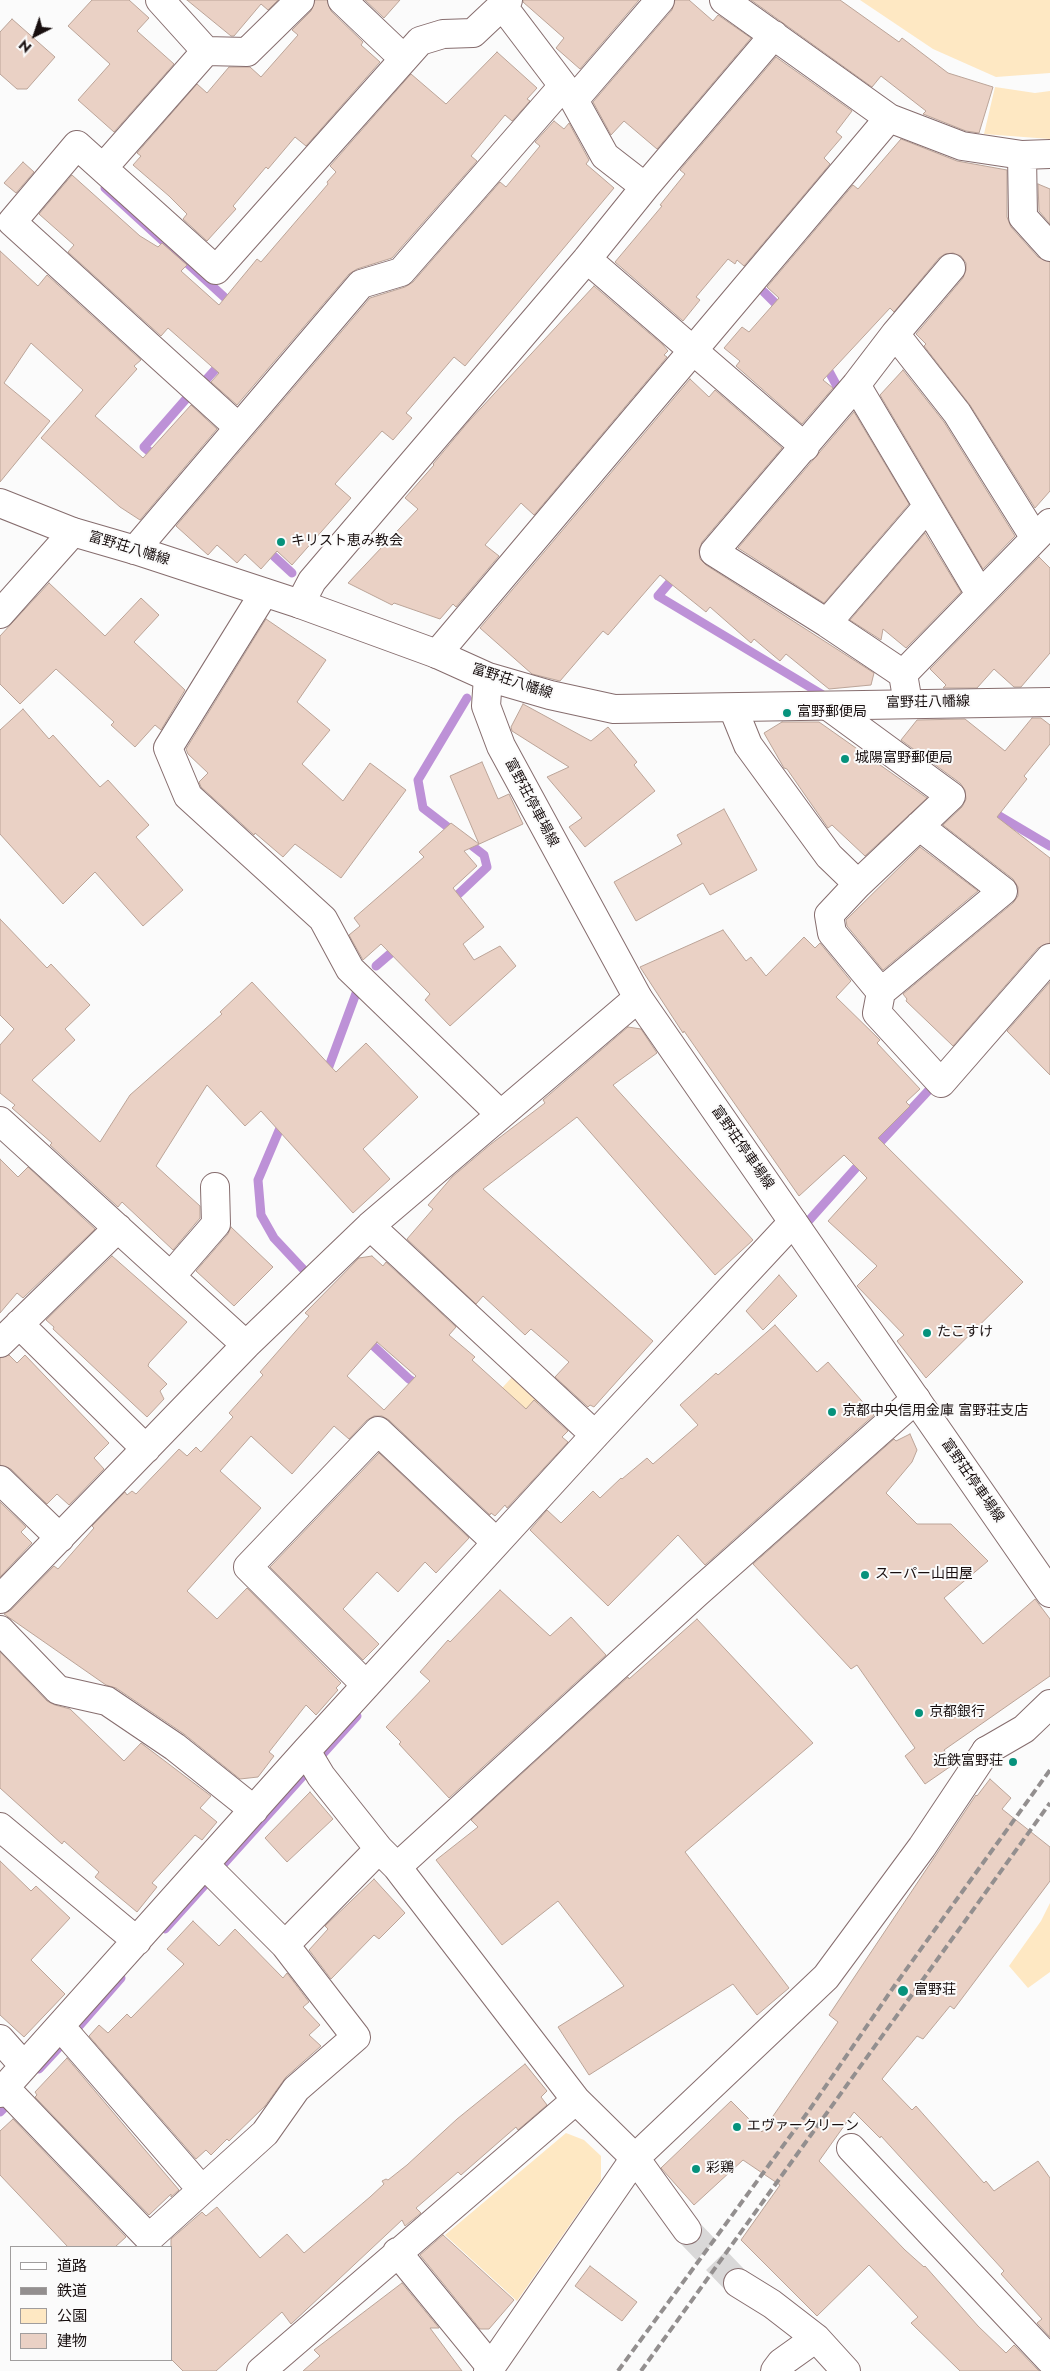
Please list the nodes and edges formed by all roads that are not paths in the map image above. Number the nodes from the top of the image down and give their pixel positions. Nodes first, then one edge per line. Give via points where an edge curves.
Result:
1 (160, 0) edge
2 (300, 0) edge
3 (342, 0) edge
4 (660, 0) edge
5 (724, 0) edge
6 (505, 3) edge
7 (774, 35) junction
8 (206, 51) junction
9 (403, 58) junction
10 (568, 93) junction
11 (889, 118) junction
12 (1050, 154) edge
13 (1022, 155) junction
14 (103, 168) junction
15 (645, 187) junction
16 (1050, 247) edge
17 (586, 259) junction
18 (951, 268) dead end
19 (895, 334) junction
20 (694, 350) junction
21 (856, 385) junction
22 (238, 427) junction
23 (805, 447) junction
24 (0, 503) edge
25 (927, 507) junction
26 (1043, 530) edge
27 (73, 532) junction
28 (134, 550) junction
29 (264, 593) junction
30 (980, 594) junction
31 (300, 604) junction
32 (0, 614) edge
33 (827, 623) junction
34 (437, 654) junction
35 (903, 674) junction
36 (488, 677) junction
37 (1050, 702) edge
38 (908, 703) junction
39 (828, 706) junction
40 (733, 708) junction
41 (919, 826) junction
42 (858, 884) junction
43 (1050, 958) edge
44 (881, 992) junction
45 (638, 998) junction
46 (500, 1114) junction
47 (4, 1132) edge
48 (214, 1187) dead end
49 (793, 1222) junction
50 (370, 1226) junction
51 (118, 1228) junction
52 (171, 1276) junction
53 (19, 1324) junction
54 (0, 1342) edge
55 (246, 1345) junction
56 (916, 1399) junction
57 (595, 1435) junction
58 (146, 1449) junction
59 (0, 1480) edge
60 (60, 1538) junction
61 (496, 1542) junction
62 (1050, 1593) edge
63 (0, 1599) edge
64 (0, 1630) edge
65 (366, 1685) junction
66 (1050, 1704) edge
67 (306, 1751) junction
68 (254, 1810) junction
69 (0, 1827) edge
70 (388, 1858) junction
71 (205, 1865) junction
72 (137, 1941) junction
73 (285, 1945) junction
74 (60, 2026) junction
75 (0, 2039) edge
76 (24, 2066) junction
77 (2, 2091) edge
78 (576, 2100) junction
79 (851, 2148) dead end
80 (635, 2158) junction
81 (202, 2190) junction
82 (688, 2230) tunnel mouth
83 (397, 2252) junction
84 (738, 2282) tunnel mouth
85 (816, 2338) junction
86 (1050, 2360) edge
87 (489, 2369) edge
88 (261, 2371) edge
89 (775, 2371) edge
90 (846, 2371) edge

1 - 8 street
2 - 8 street via 247,52
3 - 9 street
4 - 10 street
5 - 7 street
6 - 9 street via 473,33 443,34 420,41
6 - 10 street
7 - 11 street
7 - 15 street
8 - 14 street
9 - 14 street via 216,270
10 - 15 street via 605,156
10 - 22 street via 401,272 361,284
11 - 13 street via 962,146
11 - 20 street
12 - 13 street
13 - 16 street via 1023,217
14 - 22 street via 77,146 12,222
15 - 17 street
17 - 20 street
17 - 31 street via 312,581
18 - 19 street
19 - 21 street
19 - 26 street
20 - 23 street
20 - 34 street
21 - 23 street
21 - 25 street
22 - 28 street
23 - 33 street via 714,552
24 - 27 street, 富野荘八幡線
25 - 30 street
25 - 33 street
26 - 30 street
27 - 28 street, 富野荘八幡線
27 - 32 street
28 - 29 street, 富野荘八幡線
29 - 31 street, 富野荘八幡線
29 - 46 street via 168,748 188,796 323,919 350,969
30 - 35 street
31 - 34 street, 富野荘八幡線
33 - 35 street
34 - 36 street, 富野荘八幡線
35 - 38 street
36 - 40 street, 富野荘八幡線 via 614,709
36 - 45 street, 富野荘停車場線 via 486,706 501,746
37 - 38 street, 富野荘八幡線
38 - 39 street, 富野荘八幡線
39 - 40 street, 富野荘八幡線
39 - 41 street via 951,796
40 - 42 street via 748,745 829,856
41 - 42 street
41 - 44 street via 1003,891
42 - 44 street via 829,915 832,933
43 - 44 street via 940,1083 877,1013
45 - 46 street
45 - 49 street, 富野荘停車場線
46 - 50 street
47 - 51 street
48 - 52 street via 216,1224
49 - 56 street, 富野荘停車場線
49 - 57 street
50 - 55 street
50 - 57 street
51 - 52 street
51 - 53 street
52 - 55 street
53 - 54 street
53 - 58 street
55 - 58 street
56 - 62 street, 富野荘停車場線
56 - 70 street via 697,1593
57 - 61 street
58 - 60 street
59 - 60 street
60 - 63 street
61 - 65 street
61 - 65 street via 378,1431 248,1567
64 - 68 street via 58,1690 107,1701 175,1747
65 - 67 street
66 - 80 street via 1024,1729 986,1751 922,1847 826,1977
67 - 68 street
67 - 70 street via 321,1776
68 - 71 street
69 - 72 street
70 - 73 street
70 - 78 street
71 - 72 street
71 - 73 street
72 - 74 street
73 - 81 street via 356,2037 296,2088 265,2133
74 - 76 street
74 - 81 street
75 - 76 street
76 - 77 street
77 - 81 street via 149,2238
78 - 80 street
78 - 83 street
79 - 86 street
80 - 82 street
80 - 87 street
83 - 87 street
83 - 88 street
84 - 85 street
85 - 89 street
85 - 90 street

